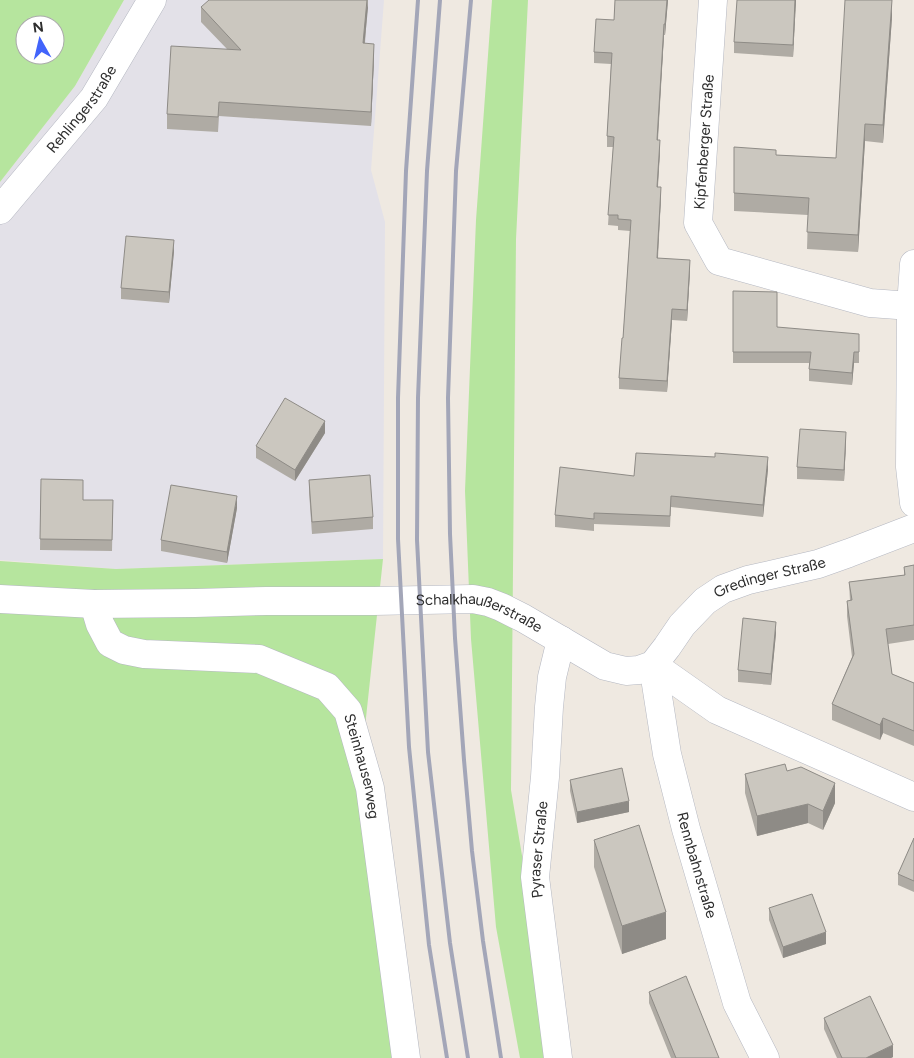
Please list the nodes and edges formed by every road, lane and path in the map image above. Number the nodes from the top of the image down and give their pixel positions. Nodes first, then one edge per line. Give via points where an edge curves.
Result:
1 (152, 0) edge
2 (713, 0) edge
3 (0, 210) edge
4 (914, 264) edge
5 (911, 306) junction
6 (914, 503) edge
7 (914, 528) edge
8 (0, 599) edge
9 (94, 604) junction
10 (561, 640) junction
11 (653, 665) junction
12 (914, 797) edge
13 (406, 1058) edge
14 (558, 1058) edge
15 (765, 1058) edge

1 - 3 street, Rehlingerstraße via 94,98
2 - 5 street, Kipfenberger Straße via 698,224 718,261 870,303
4 - 5 street
5 - 6 street via 910,467
7 - 11 street, Gredinger Straße via 818,564 723,589 705,601 682,625
8 - 9 street, Schalkhaußerstraße
9 - 10 street, Schalkhaußerstraße via 473,600 501,607
9 - 13 street, Steinhauserweg via 110,643 124,650 144,654 259,659 327,687 348,711 370,788
10 - 11 street, Schalkhaußerstraße via 605,666 626,671
10 - 14 street, Pyraser Straße via 548,707 535,877
11 - 12 street via 718,710
11 - 15 street, Rennbahnstraße via 667,754 689,838 737,1003

